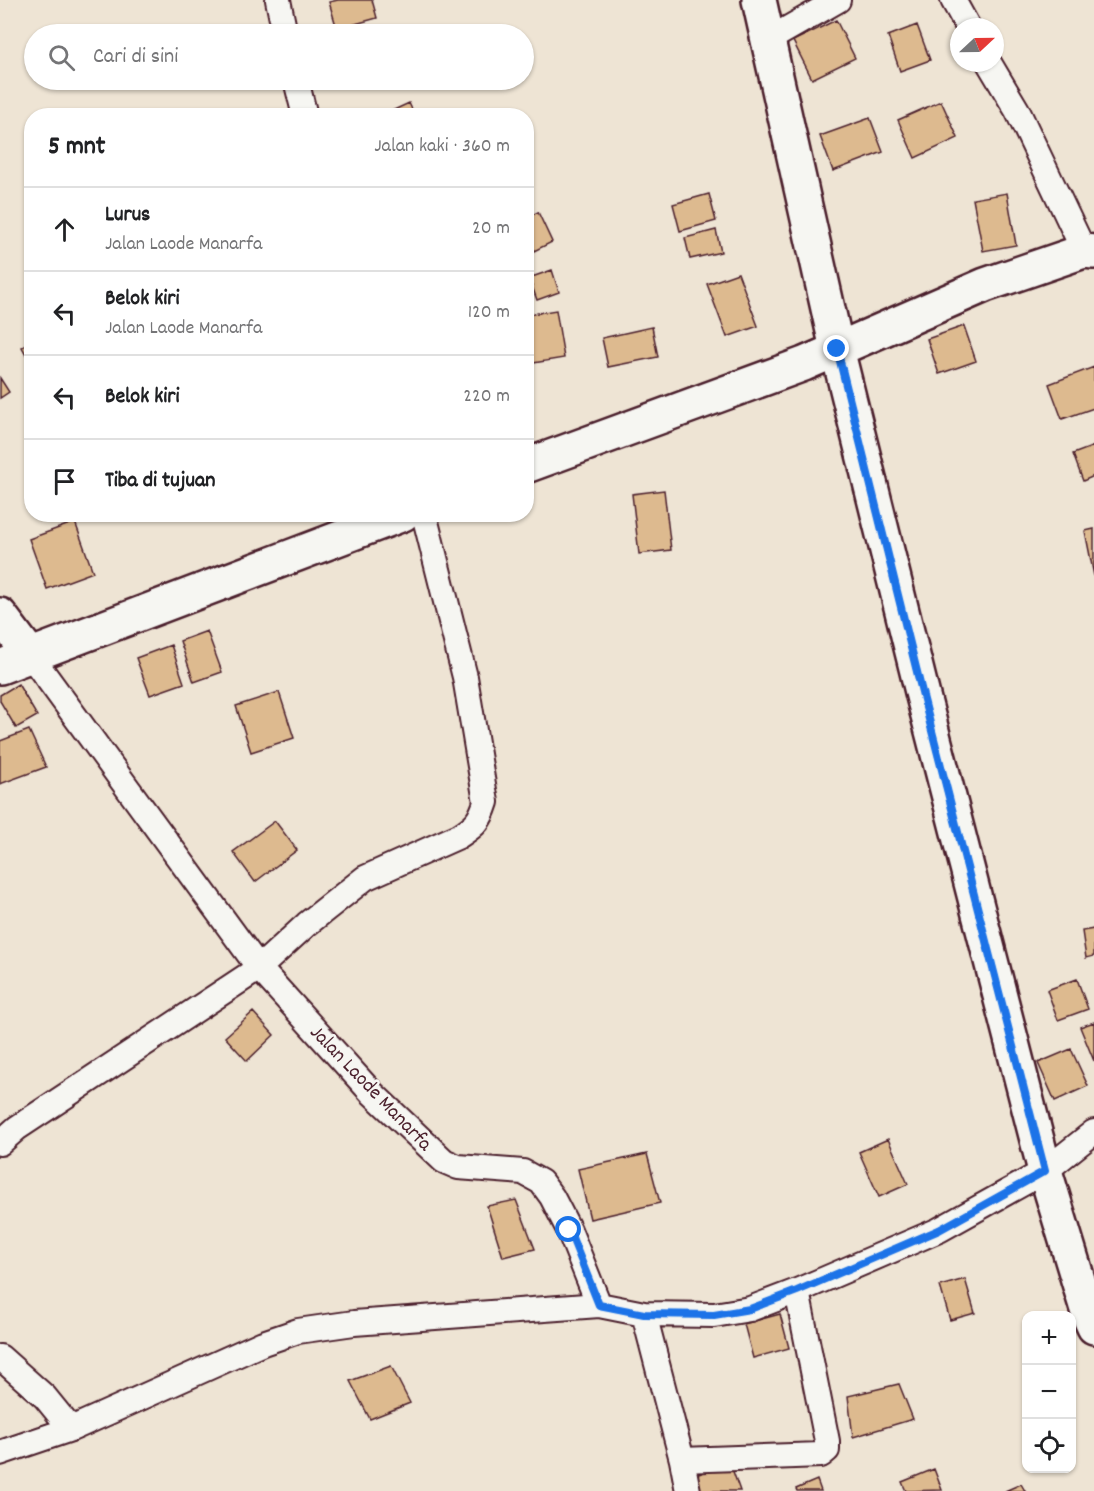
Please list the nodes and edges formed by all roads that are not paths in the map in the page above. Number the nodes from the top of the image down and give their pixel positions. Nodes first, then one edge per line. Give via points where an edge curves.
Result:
1 (278, 0) edge
2 (759, 0) edge
3 (838, 0) edge
4 (953, 0) edge
5 (964, 18) edge
6 (283, 24) edge
7 (768, 40) junction
8 (994, 72) edge
9 (298, 90) edge
10 (303, 108) edge
11 (1089, 251) edge
12 (837, 349) junction
13 (534, 463) edge
14 (382, 522) edge
15 (426, 522) edge
16 (0, 615) edge
17 (31, 656) junction
18 (0, 668) edge
19 (260, 968) junction
20 (1094, 1132) edge
21 (0, 1143) edge
22 (1045, 1171) junction
23 (797, 1291) junction
24 (599, 1305) junction
25 (644, 1314) junction
26 (1094, 1328) edge
27 (0, 1357) edge
28 (71, 1429) junction
29 (0, 1453) edge
30 (682, 1460) junction
31 (688, 1491) edge

1 - 6 street
2 - 7 street
3 - 7 street
4 - 5 street
7 - 12 street
8 - 11 street
9 - 10 street
11 - 12 street via 985,285
12 - 13 street
12 - 22 street
14 - 17 street
15 - 19 street via 465,677 486,802 481,818 459,836 365,878
16 - 17 street, Jalan Laode Manarfa
17 - 18 street
17 - 19 street, Jalan Laode Manarfa
19 - 21 street
19 - 24 street, Jalan Laode Manarfa via 371,1092 444,1161 458,1167 523,1173 541,1182 569,1230
20 - 22 street
22 - 23 street via 939,1230
22 - 26 street
23 - 25 street via 750,1309
23 - 30 street via 827,1450 821,1455
24 - 25 street
24 - 28 street via 354,1323 298,1332 263,1343
25 - 30 street
27 - 28 street via 45,1397
28 - 29 street
30 - 31 street

